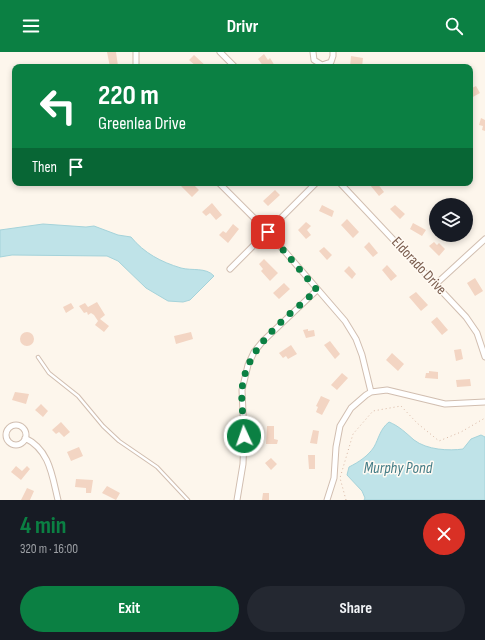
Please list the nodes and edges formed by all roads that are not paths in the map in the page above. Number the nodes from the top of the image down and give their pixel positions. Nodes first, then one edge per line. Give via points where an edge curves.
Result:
1 (136, 52) edge
2 (220, 52) edge
3 (313, 52) edge
4 (333, 52) edge
5 (136, 64) edge
6 (233, 64) edge
7 (320, 64) edge
8 (325, 64) edge
9 (222, 186) edge
10 (313, 186) edge
11 (343, 186) edge
12 (268, 232) junction
13 (485, 240) edge
14 (230, 269) dead end
15 (436, 284) junction
16 (317, 290) junction
17 (38, 357) dead end
18 (485, 357) edge
19 (371, 392) junction
20 (485, 402) edge
21 (25, 438) dead end
22 (58, 500) edge
23 (188, 500) edge
24 (237, 500) edge
25 (327, 500) edge

1 - 5 street
2 - 6 street
3 - 7 street via 314,60
4 - 8 street via 331,62
9 - 12 street
10 - 12 street
11 - 15 street, Eldorado Drive
12 - 14 street
12 - 16 street
13 - 15 street
15 - 18 street, Eldorado Drive via 473,326
16 - 19 street via 345,321 356,339
16 - 24 street via 263,341 248,365 242,390 243,464
17 - 23 lane via 49,373 78,396 103,426 119,441 157,467
19 - 20 street via 387,390 445,404
19 - 25 street via 351,408 340,426 334,478
21 - 22 street via 33,442 45,455

